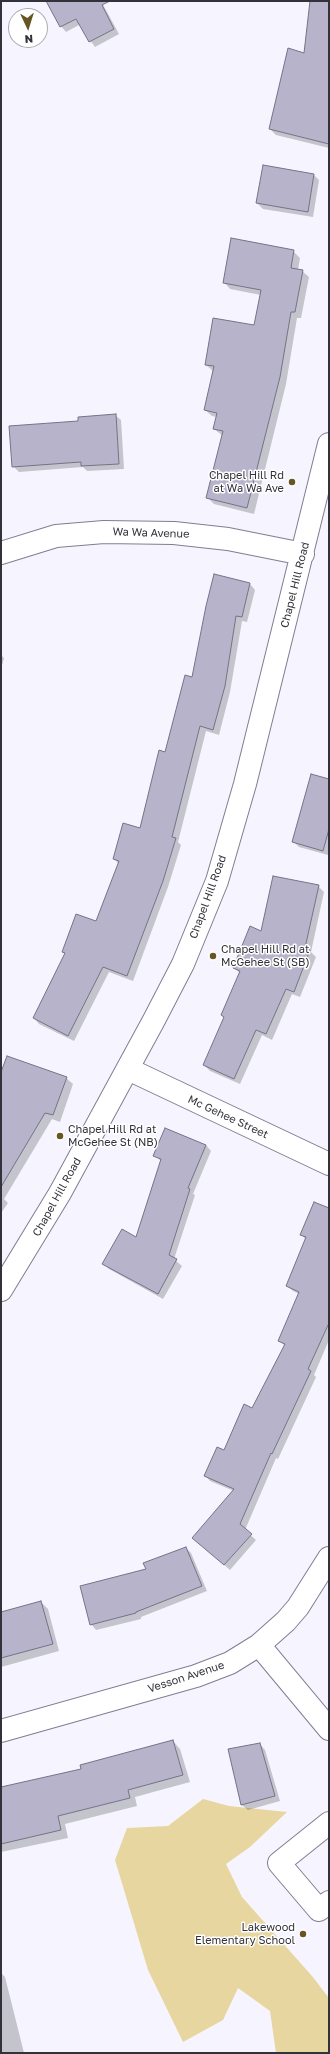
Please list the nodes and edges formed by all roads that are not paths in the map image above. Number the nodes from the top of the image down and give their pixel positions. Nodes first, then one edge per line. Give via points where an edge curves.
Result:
1 (329, 444) edge
2 (1, 553) edge
3 (303, 554) junction
4 (128, 1068) junction
5 (329, 1164) edge
6 (1, 1290) edge
7 (329, 1558) edge
8 (259, 1645) junction
9 (329, 1729) edge
10 (1, 1731) edge
11 (329, 1823) edge
12 (326, 1911) edge

1 - 3 street, Chapel Hill Road
2 - 3 street, Wa Wa Avenue via 56,536 104,532 189,534 247,542
3 - 4 street, Chapel Hill Road via 245,784 217,881 182,964
4 - 5 street, Mc Gehee Street
4 - 6 street, Chapel Hill Road via 60,1193
7 - 8 street, Vesson Avenue via 298,1607
8 - 9 street
8 - 10 street, Vesson Avenue via 230,1663 196,1676
11 - 12 street via 279,1863

